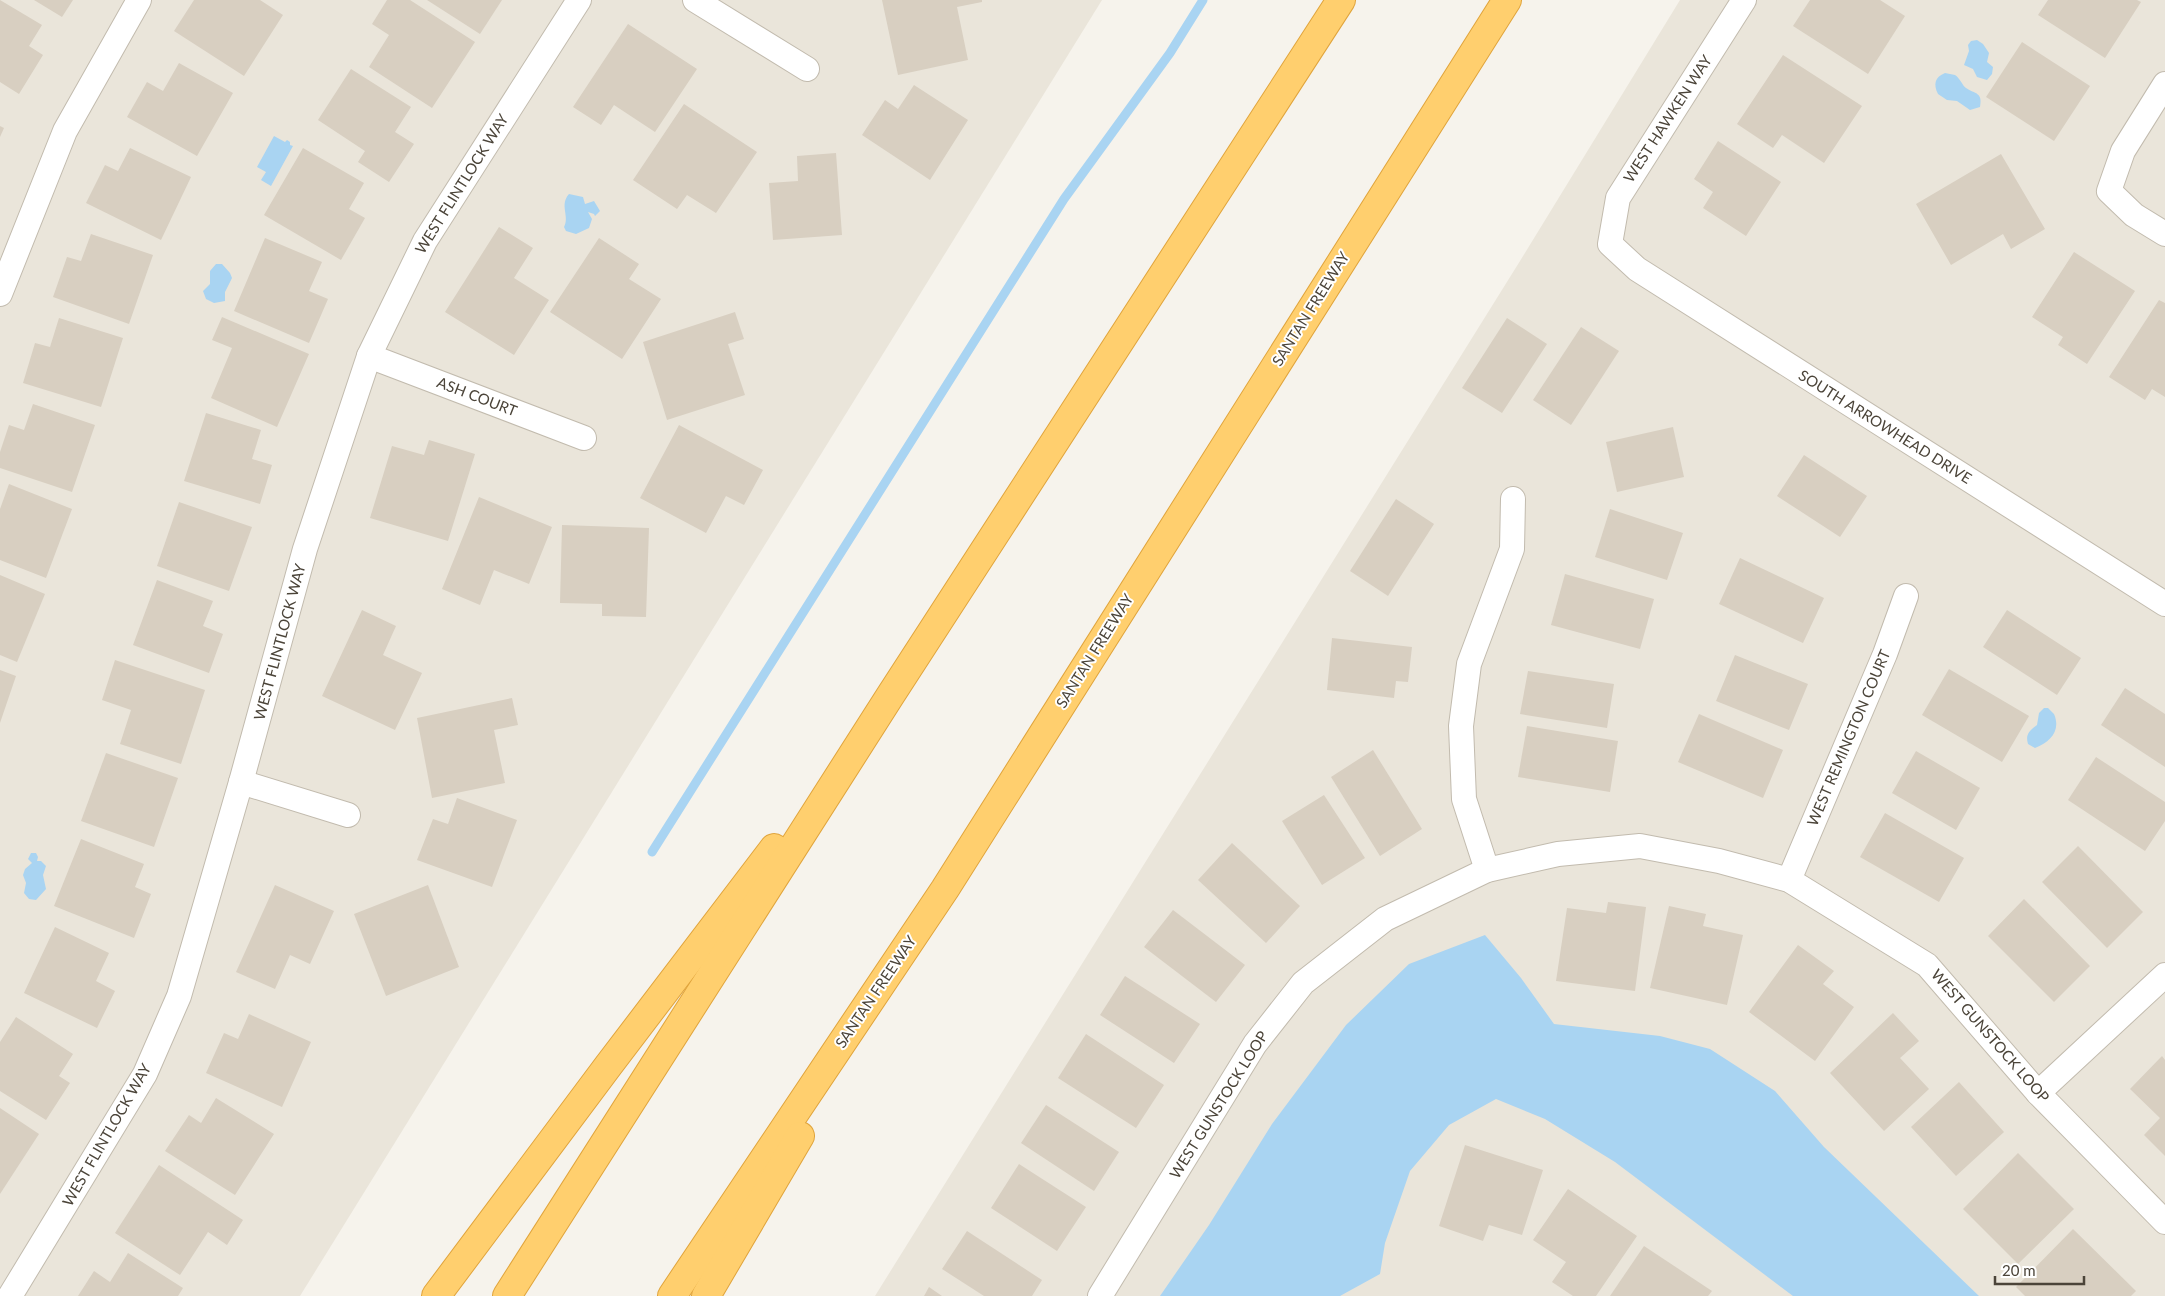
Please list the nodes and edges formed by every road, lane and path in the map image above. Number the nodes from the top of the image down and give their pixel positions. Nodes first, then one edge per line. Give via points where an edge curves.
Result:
1 (139, 0) edge
2 (579, 0) edge
3 (695, 0) edge
4 (1341, 0) edge
5 (1507, 0) edge
6 (1744, 0) edge
7 (807, 69) dead end
8 (2165, 84) edge
9 (2165, 234) edge
10 (1610, 244) joint
11 (0, 294) edge
12 (369, 356) junction
13 (584, 438) dead end
14 (1513, 499) dead end
15 (1906, 596) dead end
16 (2165, 604) edge
17 (890, 696) junction
18 (241, 782) junction
19 (348, 815) dead end
20 (1487, 870) junction
21 (1789, 880) junction
22 (945, 889) junction
23 (2165, 975) edge
24 (2038, 1093) junction
25 (2165, 1222) edge
26 (10, 1296) edge
27 (436, 1296) edge
28 (507, 1296) edge
29 (672, 1296) edge
30 (706, 1296) edge
31 (1100, 1296) edge

1 - 11 street via 66,131
2 - 12 street, WEST FLINTLOCK WAY via 425,241
3 - 7 street
4 - 17 highway
5 - 22 highway, SANTAN FREEWAY
6 - 10 street, WEST HAWKEN WAY via 1618,198
8 - 9 street via 2123,151 2109,191 2134,215
10 - 16 street, SOUTH ARROWHEAD DRIVE via 1636,269
12 - 13 street, ASH COURT
12 - 18 street, WEST FLINTLOCK WAY via 305,550
14 - 20 street via 1512,549 1469,664 1461,726 1464,799
15 - 21 street, WEST REMINGTON COURT via 1885,654
17 - 27 highway
17 - 28 highway
18 - 19 street
18 - 26 street, WEST FLINTLOCK WAY via 179,996 145,1074
20 - 21 street, WEST GUNSTOCK LOOP via 1558,854 1640,846 1719,861
20 - 31 street, WEST GUNSTOCK LOOP via 1385,919 1303,983 1255,1044
21 - 24 street, WEST GUNSTOCK LOOP via 1927,965
22 - 29 highway, SANTAN FREEWAY
22 - 30 highway
23 - 24 street
24 - 25 street, WEST GUNSTOCK LOOP

